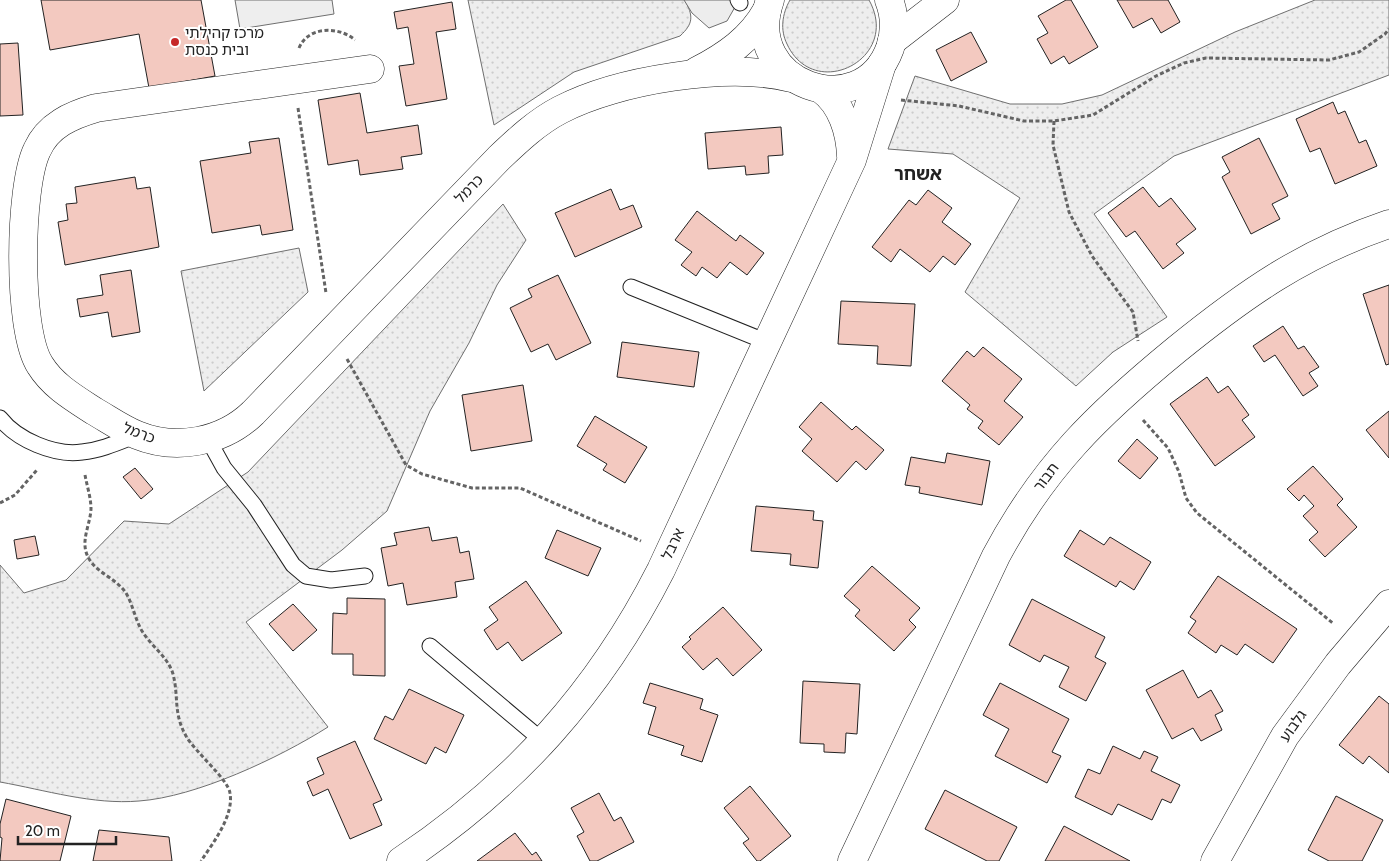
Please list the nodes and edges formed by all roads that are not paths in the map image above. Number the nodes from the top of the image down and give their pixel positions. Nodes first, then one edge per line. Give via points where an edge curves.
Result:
1 (889, 0) edge
2 (946, 0) edge
3 (768, 5) edge
4 (887, 52) junction
5 (370, 70) road end
6 (692, 74) junction
7 (791, 78) junction
8 (821, 89) junction
9 (852, 160) junction
10 (1389, 224) edge
11 (631, 286) dead end
12 (767, 342) junction
13 (0, 418) edge
14 (137, 435) junction
15 (208, 439) junction
16 (365, 576) dead end
17 (1389, 604) edge
18 (430, 646) dead end
19 (544, 742) junction
20 (401, 861) edge
21 (852, 861) edge
22 (1215, 861) edge

1 - 4 street, ארבל via 894,15
2 - 4 street
3 - 6 street via 753,31 736,47
3 - 7 street via 765,35 768,48
4 - 8 street via 864,80 839,89
4 - 9 street, ארבל
5 - 14 street, כרמל via 96,108 71,116 43,139 36,150 26,202 24,243 26,317 34,353 46,374 62,389
6 - 7 street via 745,71
6 - 15 street, כרמל via 592,96 540,122 499,158 240,425
7 - 8 street
8 - 9 street via 844,120
9 - 12 street, ארבל
10 - 21 street, תבור via 1314,255 1228,308 1121,395 1065,453 1034,493 1008,535
11 - 12 lane
12 - 19 street, ארבל via 669,554 626,636 582,698
13 - 14 lane via 26,439 53,450 81,453 108,447
14 - 15 street, כרמל via 172,442
15 - 16 lane via 224,468 254,506 292,565 306,576 332,580
17 - 22 street, גלבוע via 1355,642 1281,743
18 - 19 lane
19 - 20 street, ארבל via 474,807

